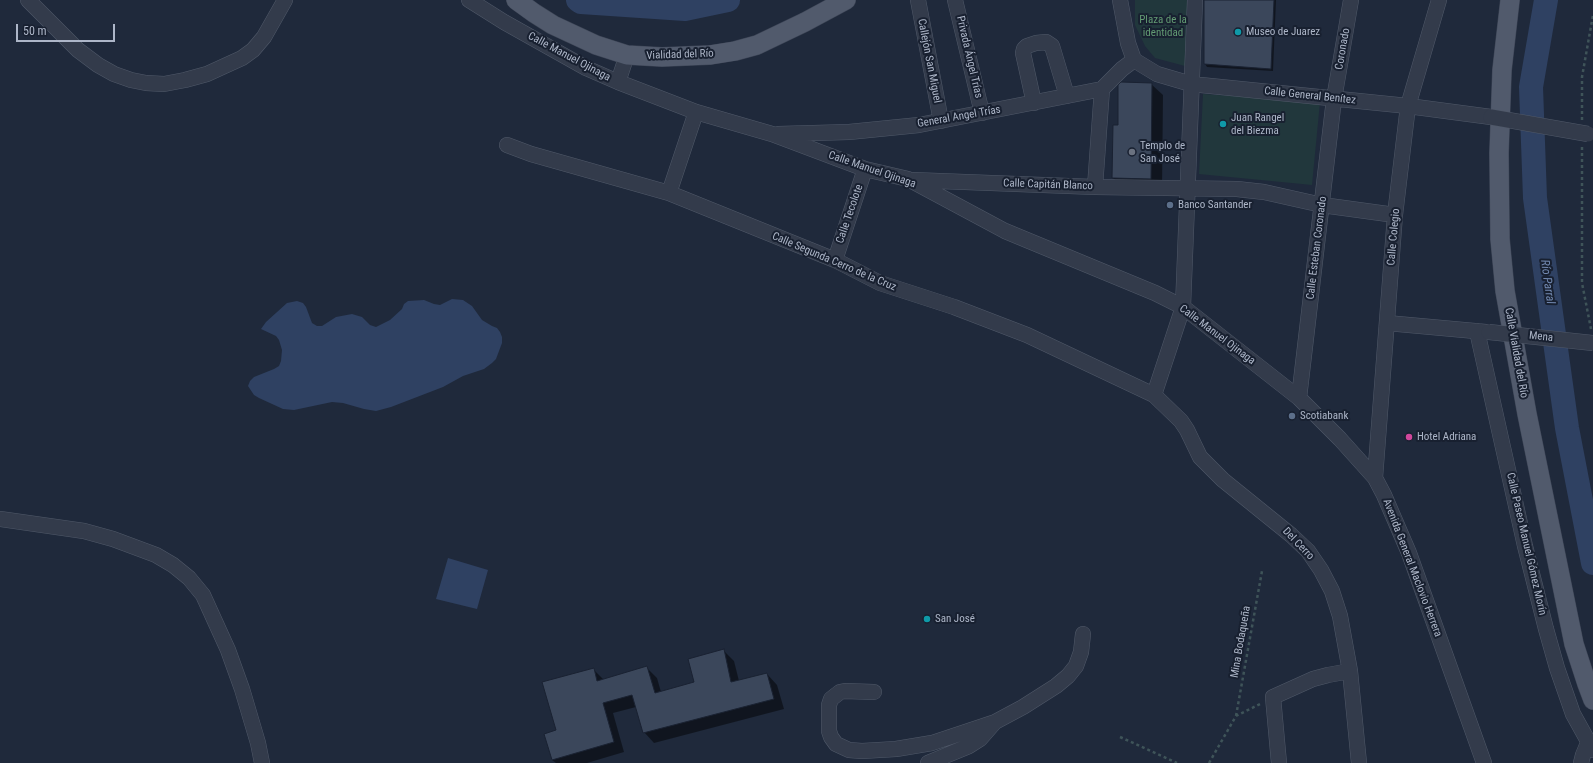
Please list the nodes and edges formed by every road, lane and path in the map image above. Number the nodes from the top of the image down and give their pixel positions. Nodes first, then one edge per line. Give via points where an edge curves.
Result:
1 (28, 0) edge
2 (285, 0) edge
3 (469, 0) edge
4 (516, 0) edge
5 (846, 0) edge
6 (918, 0) edge
7 (955, 0) edge
8 (1120, 0) edge
9 (1195, 0) edge
10 (1352, 0) edge
11 (1439, 0) edge
12 (1510, 0) edge
13 (1593, 15) edge
14 (627, 55) junction
15 (1134, 60) junction
16 (618, 82) junction
17 (1191, 84) junction
18 (1102, 89) junction
19 (1067, 96) junction
20 (1334, 98) junction
21 (1034, 103) junction
22 (1408, 106) junction
23 (696, 112) junction
24 (982, 114) junction
25 (941, 121) junction
26 (772, 134) junction
27 (1586, 134) edge
28 (507, 145) dead end
29 (865, 169) junction
30 (908, 179) junction
31 (1095, 187) junction
32 (1188, 188) junction
33 (669, 193) junction
34 (1322, 205) junction
35 (1395, 214) junction
36 (835, 260) junction
37 (1182, 307) junction
38 (1387, 323) junction
39 (1483, 332) junction
40 (1592, 338) edge
41 (1154, 395) junction
42 (1299, 398) junction
43 (1374, 478) junction
44 (0, 519) edge
45 (1262, 571) dead end
46 (1083, 634) dead end
47 (1350, 671) junction
48 (874, 692) dead end
49 (1273, 697) junction
50 (1593, 700) edge
51 (1236, 716) junction
52 (995, 722) junction
53 (1120, 737) dead end
54 (1591, 747) edge
55 (262, 763) edge
56 (928, 763) edge
57 (1178, 763) edge
58 (1209, 763) edge
59 (1279, 763) edge
60 (1359, 763) edge
61 (1484, 763) edge
62 (1581, 763) edge

1 - 2 street via 78,50 98,65 131,80 164,84 224,68 253,50 271,27
3 - 16 street, Calle Manuel Ojinaga via 569,59
4 - 14 main road, Vialidad del Río via 553,25 596,45
5 - 14 main road, Vialidad del Río via 775,37 735,51 662,57
6 - 25 street, Callejón San Miguel
7 - 24 street, Privada Ángel Trías
8 - 15 street
9 - 17 street
10 - 20 street, Coronado
11 - 22 street, Calle Colegio
12 - 50 main road, Calle Vialidad del Río via 1502,70 1499,153 1500,238 1505,291 1574,644
13 - 27 path via 1582,77
14 - 16 street
15 - 17 street, Calle General Benítez via 1157,74
15 - 18 street
16 - 23 street, Calle Manuel Ojinaga
17 - 20 street, Calle General Benítez
17 - 32 street
18 - 19 street, General Angel Trías
18 - 31 street
19 - 21 street, General Angel Trías
19 - 21 street via 1052,46 1046,42 1036,43 1027,46 1023,53
20 - 22 street, Calle General Benítez
20 - 34 street, Calle Esteban Coronado
21 - 24 street, General Angel Trías
22 - 27 street, Calle General Benítez, bridge via 1491,117
22 - 35 street, Calle Colegio
23 - 26 street, Calle Manuel Ojinaga
23 - 33 street
24 - 25 street, General Angel Trías
25 - 26 street, General Angel Trías via 849,132
26 - 29 street, Calle Manuel Ojinaga
27 - 40 path via 1582,283
28 - 33 street, Calle Segunda Cerro de la Cruz
29 - 30 street, Calle Manuel Ojinaga
29 - 36 street, Calle Tecolote
30 - 31 street, Calle Capitán Blanco
30 - 37 street, Calle Manuel Ojinaga via 1005,231 1155,293
31 - 32 street, Calle Capitán Blanco
32 - 34 street, Calle Capitán Blanco via 1264,192
32 - 37 street
33 - 36 street, Calle Segunda Cerro de la Cruz
34 - 35 street, Calle Capitán Blanco
34 - 42 street, Calle Esteban Coronado
35 - 38 street, Calle Colegio
36 - 41 street, Calle Segunda Cerro de la Cruz via 880,283 954,307 1027,335
37 - 41 street
37 - 42 street, Calle Manuel Ojinaga
38 - 39 street, Mena
38 - 43 street, Calle Colegio
39 - 40 street, Mena, bridge
39 - 54 street, Calle Paseo Manuel Gómez Morín via 1525,546 1556,668 1573,714
41 - 47 street, Del Cerro via 1187,430 1200,458 1308,551 1332,590 1340,616
42 - 43 street, Avenida General Maclovio Herrera
43 - 61 street, Avenida General Maclovio Herrera via 1409,553
44 - 55 street via 34,522 113,539 156,555 189,578 203,595 228,650 242,689
45 - 51 path, Mina Bodaqueña
46 - 52 street via 1081,652 1076,666 1068,676 1024,707
47 - 49 street via 1313,680
47 - 60 street, Del Cerro
48 - 52 street via 845,691 831,699 830,731 836,744 849,750 862,751 907,748 952,737
49 - 51 path
49 - 59 street
51 - 58 path
52 - 56 street via 980,739 969,746
53 - 57 path
54 - 62 street via 1583,755

